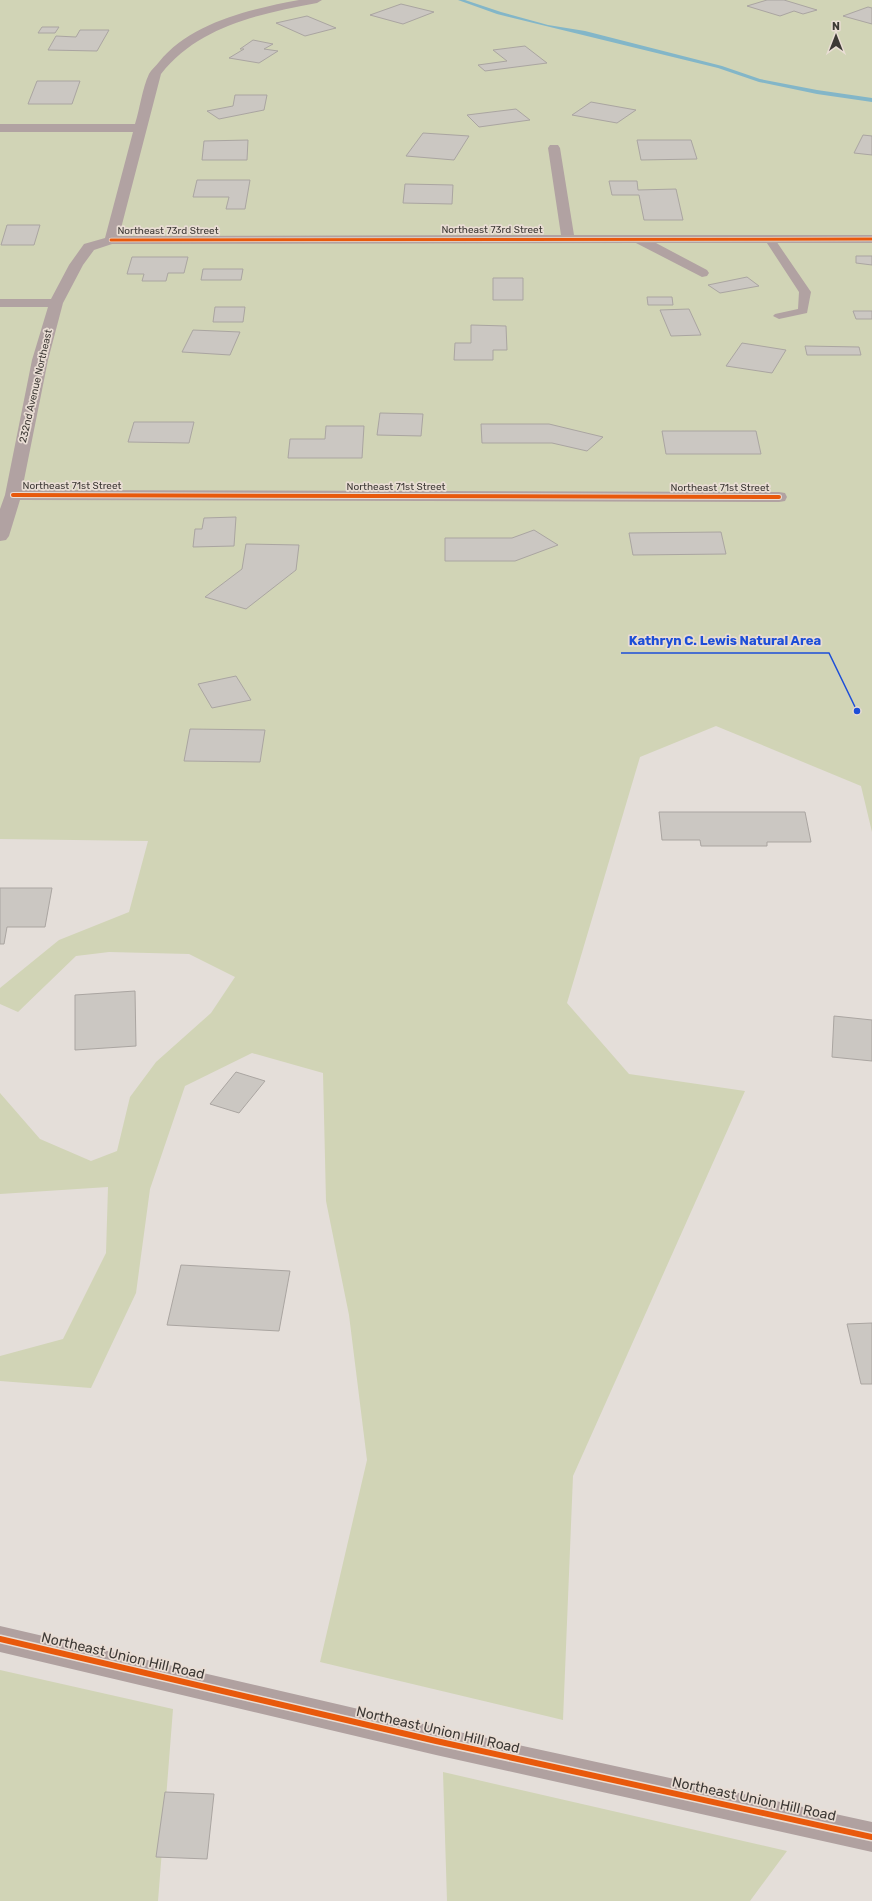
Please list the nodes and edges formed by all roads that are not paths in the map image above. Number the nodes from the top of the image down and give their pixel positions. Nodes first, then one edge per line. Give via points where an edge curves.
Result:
1 (317, 0) edge
2 (0, 128) edge
3 (141, 128) junction
4 (554, 148) dead end
5 (568, 239) junction
6 (872, 239) edge
7 (111, 240) junction
8 (638, 240) junction
9 (770, 240) junction
10 (702, 273) dead end
11 (0, 303) edge
12 (56, 304) junction
13 (780, 316) dead end
14 (13, 495) junction
15 (778, 497) dead end
16 (0, 536) edge
17 (0, 1639) edge
18 (872, 1837) edge

1 - 3 street via 255,12 204,33 174,51 161,63 155,74
2 - 3 street
3 - 7 street
4 - 5 street
5 - 7 street, Northeast 73rd Street
5 - 8 street, Northeast 73rd Street
6 - 9 street, Northeast 73rd Street
7 - 12 street, 232nd Avenue Northeast via 89,247 76,265
8 - 9 street, Northeast 73rd Street
8 - 10 street
9 - 13 lane via 805,292 803,311
11 - 12 street
12 - 14 street, 232nd Avenue Northeast via 40,360
14 - 15 street, Northeast 71st Street
14 - 16 street, 232nd Avenue Northeast
17 - 18 street, Northeast Union Hill Road via 557,1769

